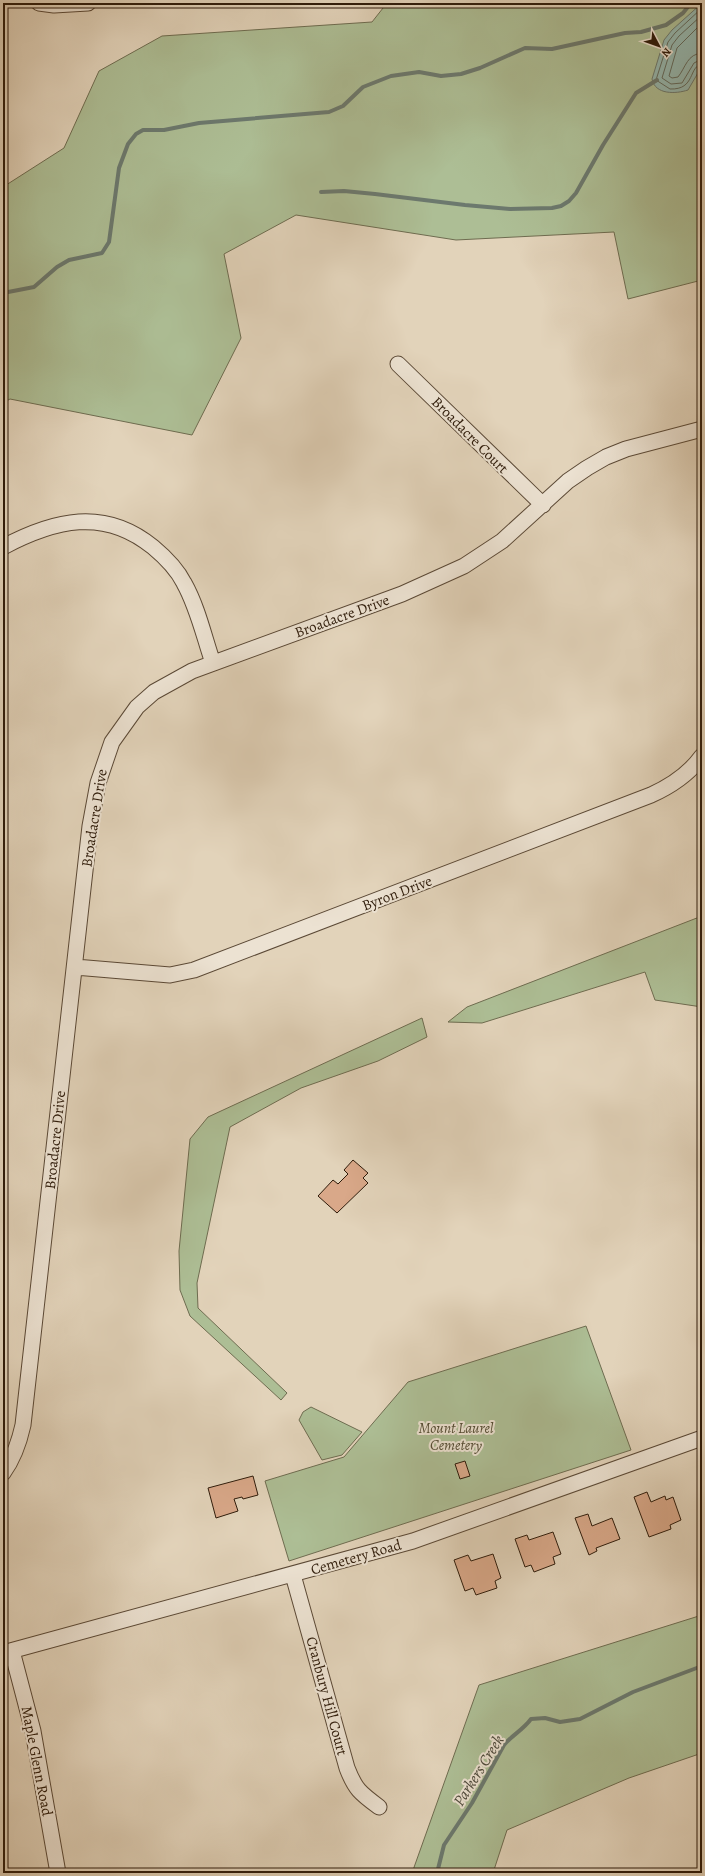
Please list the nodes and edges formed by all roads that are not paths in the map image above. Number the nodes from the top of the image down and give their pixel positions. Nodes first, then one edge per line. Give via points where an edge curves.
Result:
1 (39, 3) edge
2 (88, 3) edge
3 (398, 364) dead end
4 (702, 429) edge
5 (542, 505) junction
6 (3, 547) edge
7 (213, 663) junction
8 (702, 756) edge
9 (75, 967) junction
10 (702, 1438) edge
11 (3, 1473) edge
12 (294, 1575) junction
13 (8, 1652) edge
14 (378, 1807) dead end
15 (58, 1873) edge

1 - 2 street
3 - 5 street, Broadacre Court
4 - 5 street, Broadacre Drive via 647,442 606,457 568,481
5 - 7 street, Broadacre Drive via 502,542 464,566 402,594
6 - 7 street via 39,530 76,521 114,525 131,533 162,554 184,582
7 - 9 street, Broadacre Drive via 192,671 154,692 137,707 112,742 104,762 94,805
8 - 9 street, Byron Drive via 683,776 651,796 194,970 170,975
9 - 11 street, Broadacre Drive via 23,1426 19,1444
10 - 12 street, Cemetery Road via 414,1541
12 - 13 street, Cemetery Road
12 - 14 street, Cranbury Hill Court via 347,1768 354,1786
13 - 15 street, Maple Glenn Road via 33,1731

